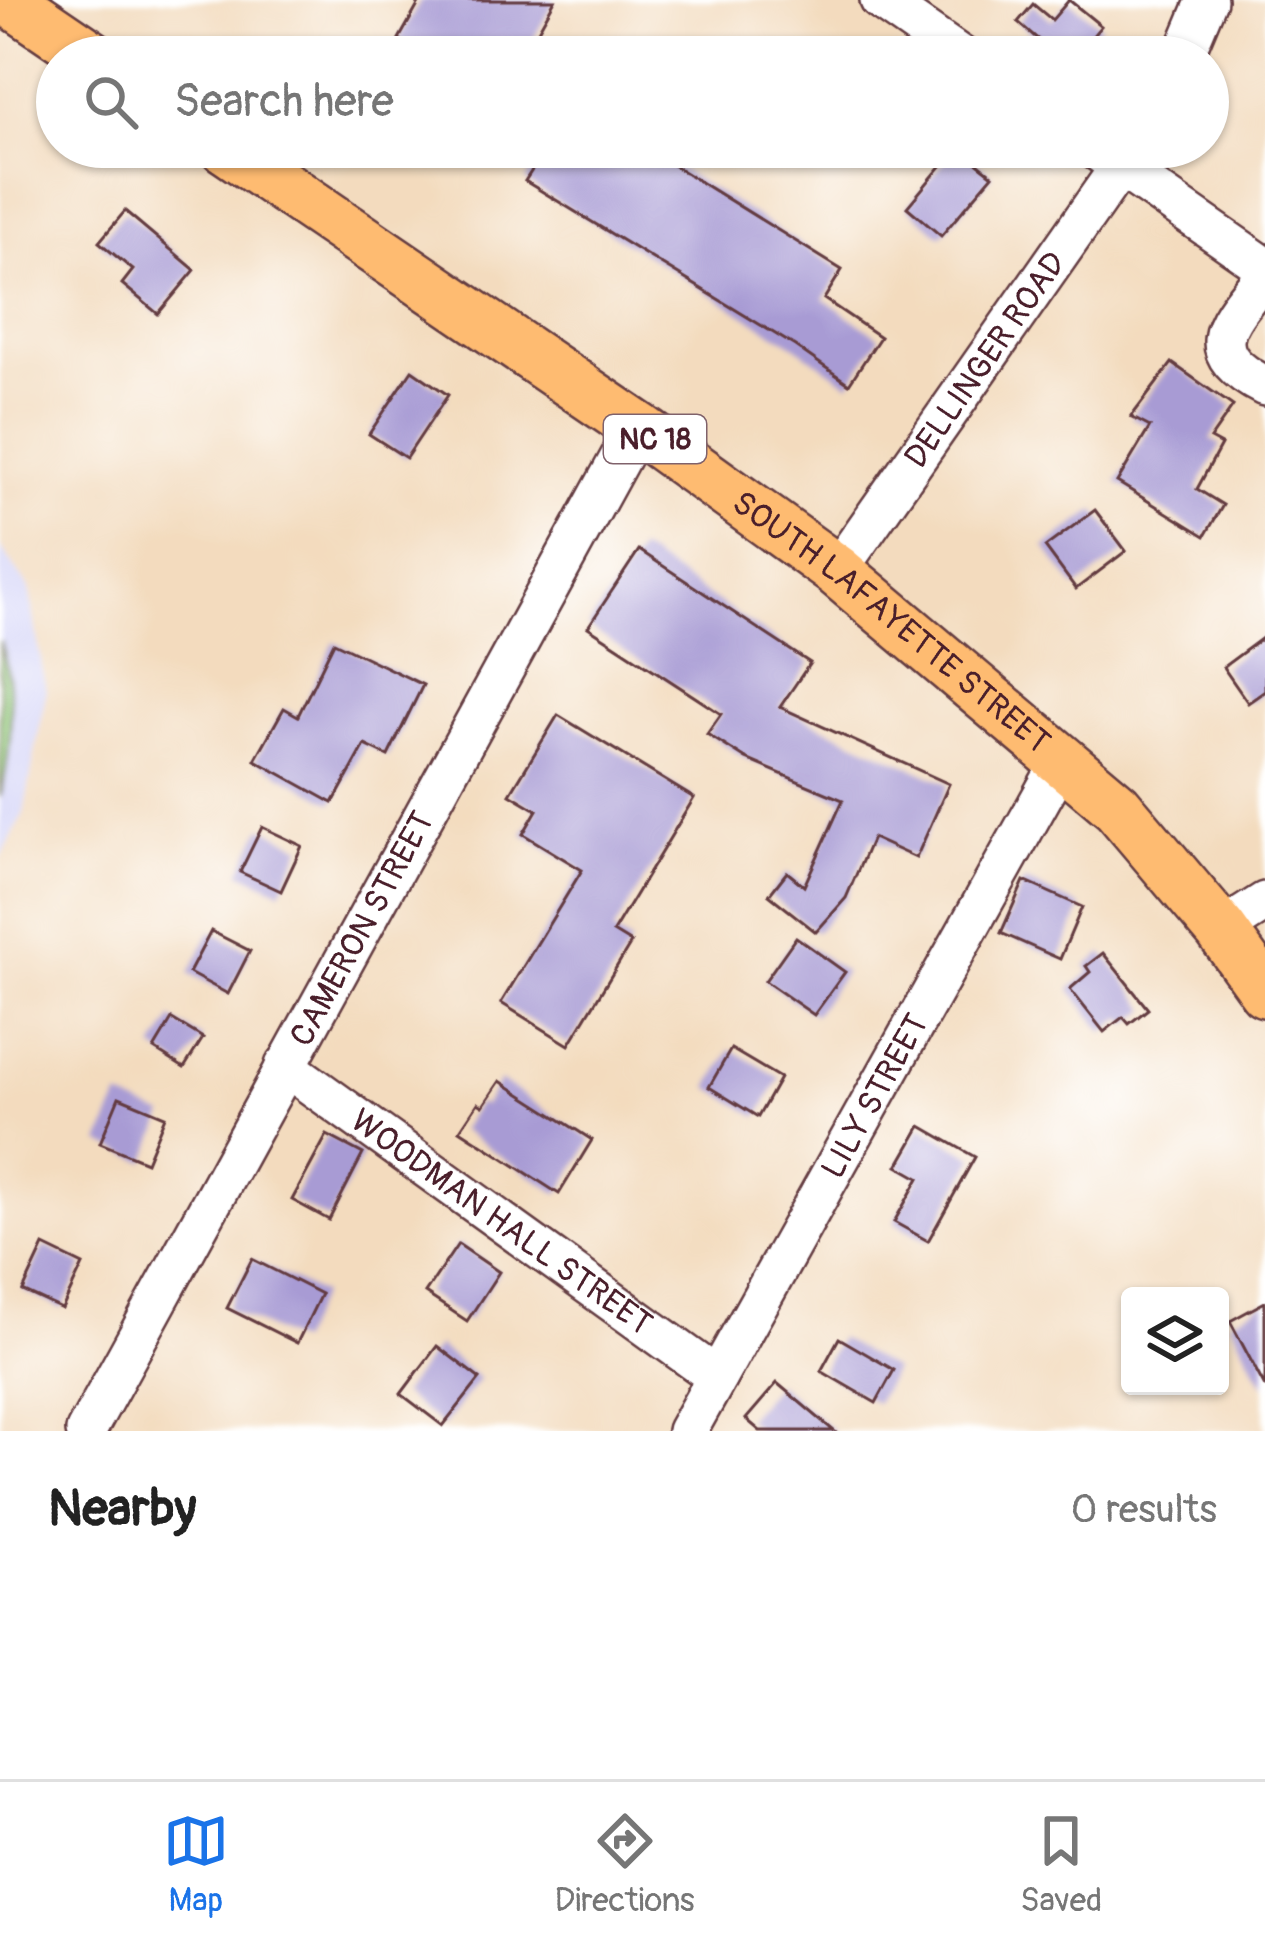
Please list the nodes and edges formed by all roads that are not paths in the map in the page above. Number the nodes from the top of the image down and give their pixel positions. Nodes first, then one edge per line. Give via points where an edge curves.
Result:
1 (9, 0) edge
2 (880, 0) edge
3 (1207, 0) edge
4 (62, 36) edge
5 (932, 36) edge
6 (1192, 36) edge
7 (256, 168) edge
8 (1107, 168) edge
9 (1134, 168) edge
10 (1265, 271) edge
11 (1265, 386) edge
12 (637, 427) junction
13 (838, 572) junction
14 (1063, 759) junction
15 (1265, 902) edge
16 (1250, 960) edge
17 (285, 1066) junction
18 (717, 1377) junction
19 (86, 1431) edge
20 (687, 1431) edge

1 - 4 main road
2 - 5 street
3 - 6 street
7 - 12 main road, SOUTH LAFAYETTE STREET / NC 18
8 - 13 street, DELLINGER ROAD
9 - 10 street
10 - 11 street via 1229,320 1223,349 1231,365
12 - 13 main road, SOUTH LAFAYETTE STREET / NC 18
12 - 17 street, CAMERON STREET
13 - 14 main road, SOUTH LAFAYETTE STREET / NC 18
14 - 16 main road, SOUTH LAFAYETTE STREET / NC 18 via 1117,807
14 - 18 street, LILY STREET
15 - 16 street
17 - 18 street, WOODMAN HALL STREET
17 - 19 street, CAMERON STREET
18 - 20 street, LILY STREET

